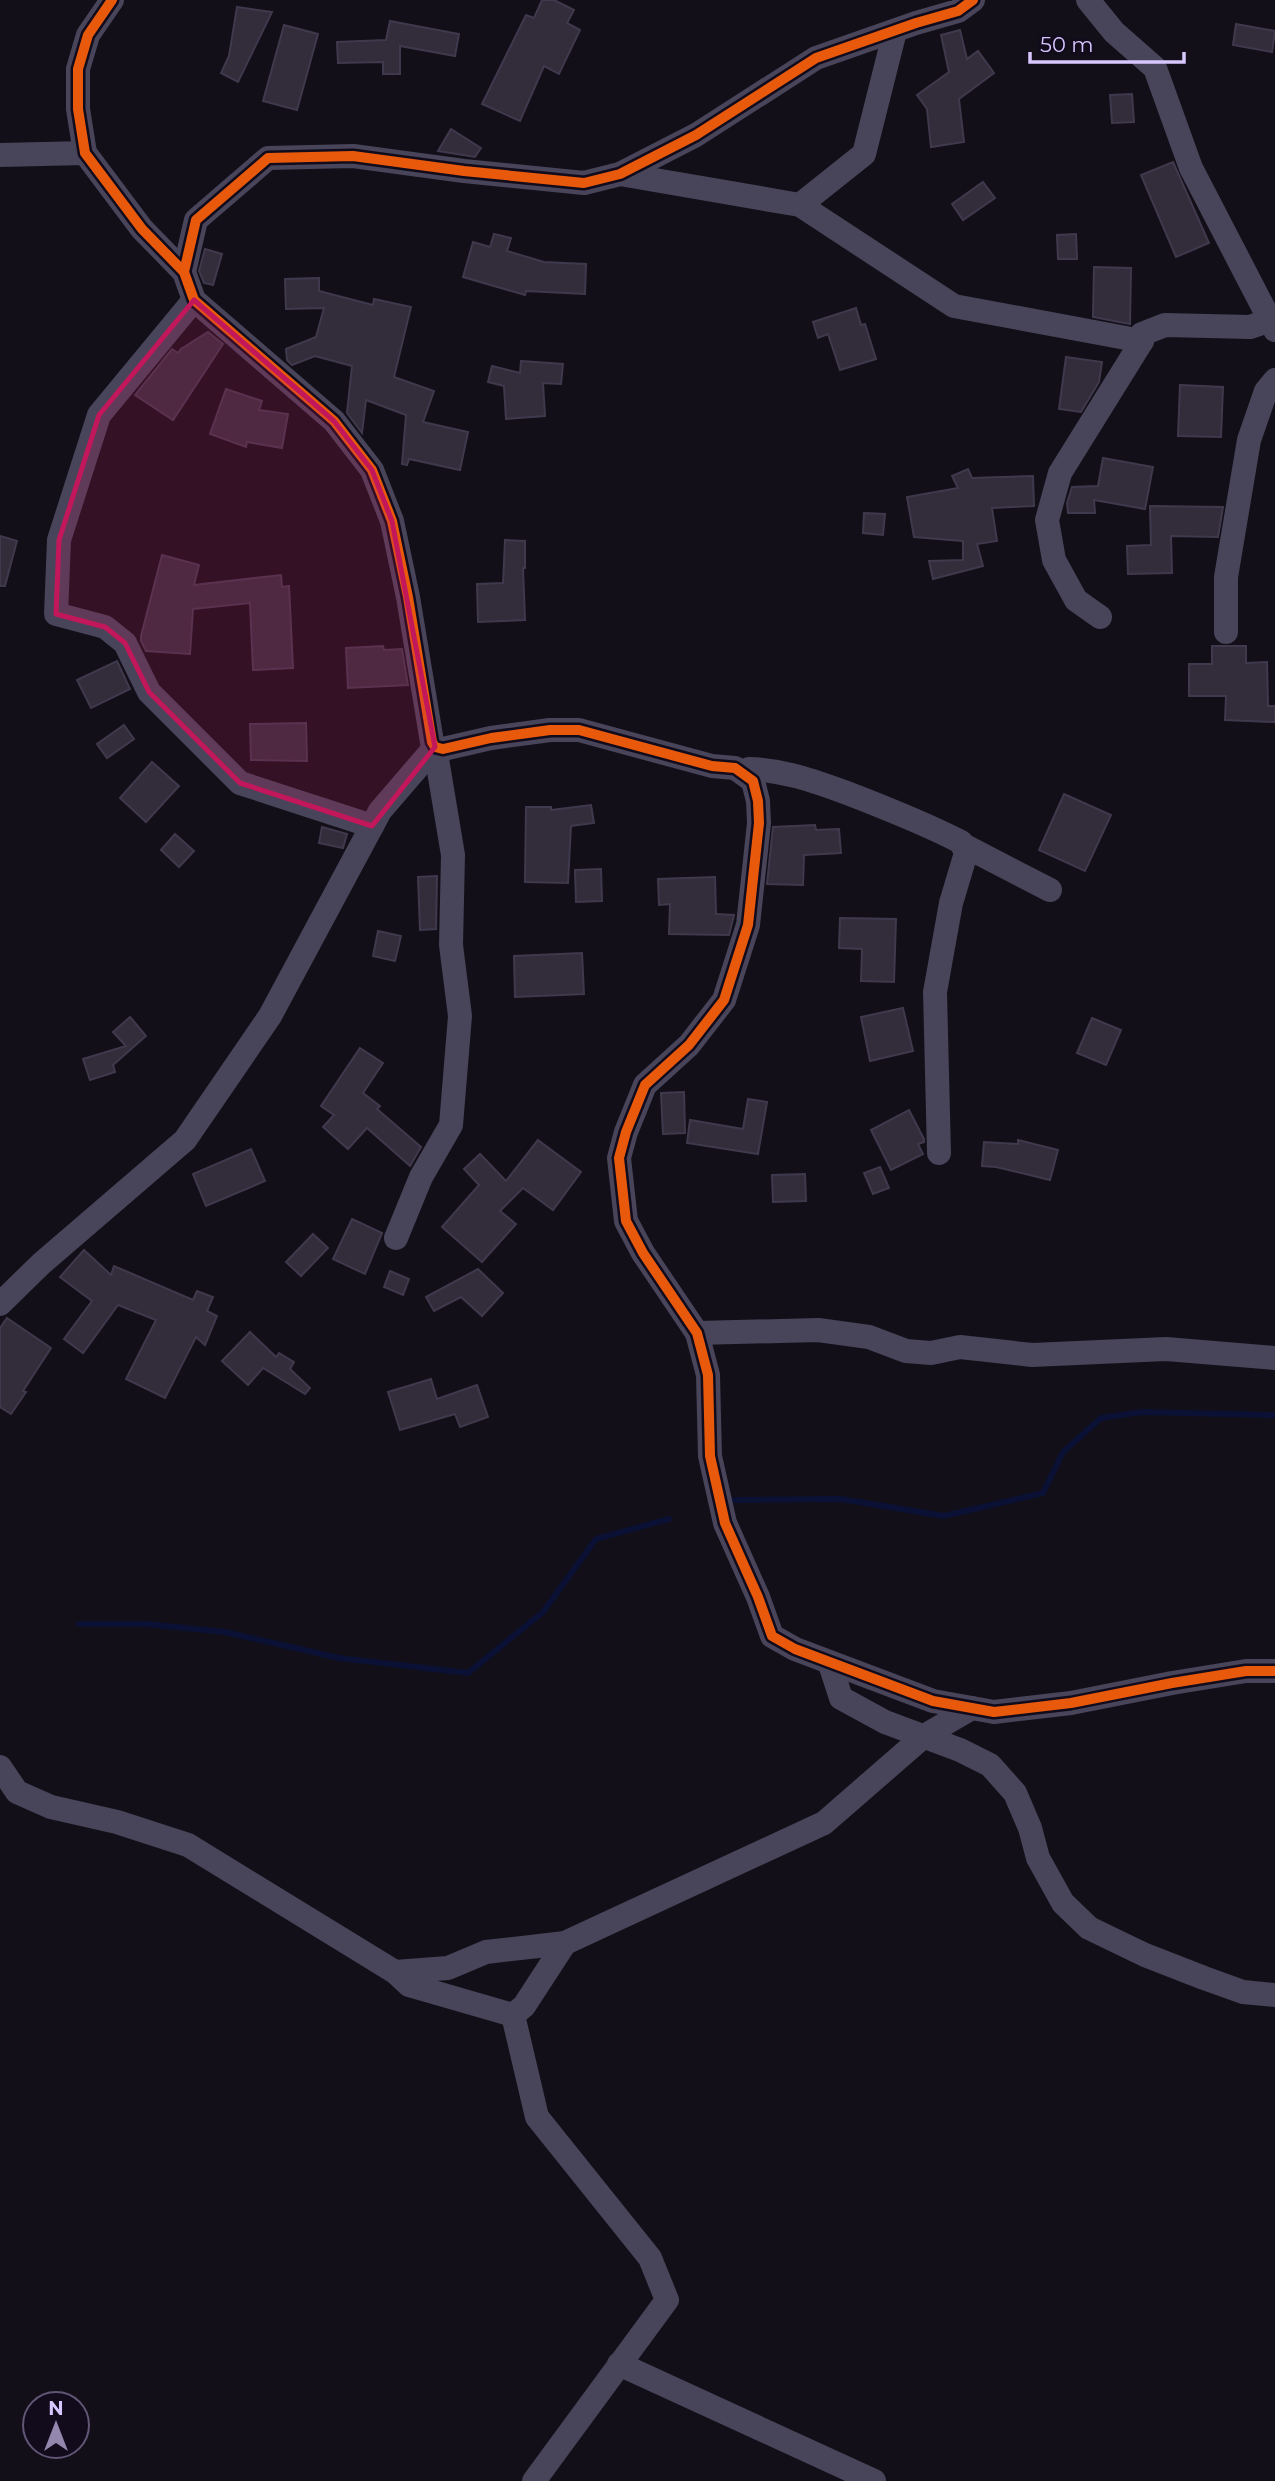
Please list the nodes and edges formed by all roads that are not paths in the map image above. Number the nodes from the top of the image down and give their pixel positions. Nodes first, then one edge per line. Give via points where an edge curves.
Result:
1 (113, 0) edge
2 (972, 0) edge
3 (1088, 0) edge
4 (895, 31) junction
5 (85, 153) junction
6 (0, 155) edge
7 (620, 174) junction
8 (800, 205) junction
9 (184, 272) junction
10 (194, 300) junction
11 (1273, 325) edge
12 (1142, 341) junction
13 (1275, 380) edge
14 (1100, 617) dead end
15 (1226, 632) dead end
16 (435, 747) junction
17 (747, 774) junction
18 (372, 826) junction
19 (965, 846) junction
20 (1050, 890) dead end
21 (939, 1153) dead end
22 (396, 1238) dead end
23 (0, 1304) edge
24 (697, 1333) junction
25 (1275, 1358) edge
26 (830, 1664) junction
27 (1275, 1671) edge
28 (972, 1708) junction
29 (924, 1736) junction
30 (0, 1767) edge
31 (565, 1943) junction
32 (395, 1972) junction
33 (1275, 1995) edge
34 (513, 2015) junction
35 (619, 2364) junction
36 (534, 2481) edge
37 (874, 2481) edge

1 - 5 street via 88,35 78,69
2 - 4 street via 958,11
3 - 11 street via 1114,32 1155,68 1191,168
4 - 7 street via 816,58 696,135
4 - 8 street via 864,154
5 - 6 street
5 - 9 street via 142,229
7 - 8 street
7 - 9 street via 584,183 353,156 268,158 196,220
8 - 12 street via 954,306
9 - 10 street
10 - 16 street via 334,421 372,470 392,522
10 - 18 street via 99,415 59,540 55,614 105,627 125,643 149,692 240,783
11 - 12 street via 1165,325 1142,334
12 - 14 street via 1060,473 1047,520 1054,559 1076,600
13 - 15 street via 1266,391 1249,440 1226,577
16 - 17 street via 579,730
16 - 18 street
16 - 22 street via 453,855 451,945 459,1030 451,1125 421,1177
17 - 19 street via 749,769 794,774 909,816
17 - 24 street via 758,801 759,823 748,925 724,1000 690,1045 645,1085 619,1158 626,1221 642,1253
18 - 23 street via 270,1016 185,1140
19 - 20 street
19 - 21 street via 935,992
24 - 25 street via 818,1330 931,1353 960,1347 1032,1354 1166,1349
24 - 26 street via 708,1375 710,1456 725,1523 772,1636
26 - 28 street via 933,1701
26 - 29 street via 841,1698 885,1722
27 - 28 street via 1247,1671 1045,1706 994,1712
28 - 29 street
29 - 31 street via 824,1823
29 - 33 street via 990,1765 1016,1793 1044,1869 1063,1903 1089,1928 1204,1978 1243,1992
30 - 32 street via 17,1792 51,1807 188,1845
31 - 32 street via 486,1952 447,1968
31 - 34 street via 524,2007
32 - 34 street via 410,1985
34 - 35 street via 537,2117 650,2258 667,2300
35 - 36 street
35 - 37 street

